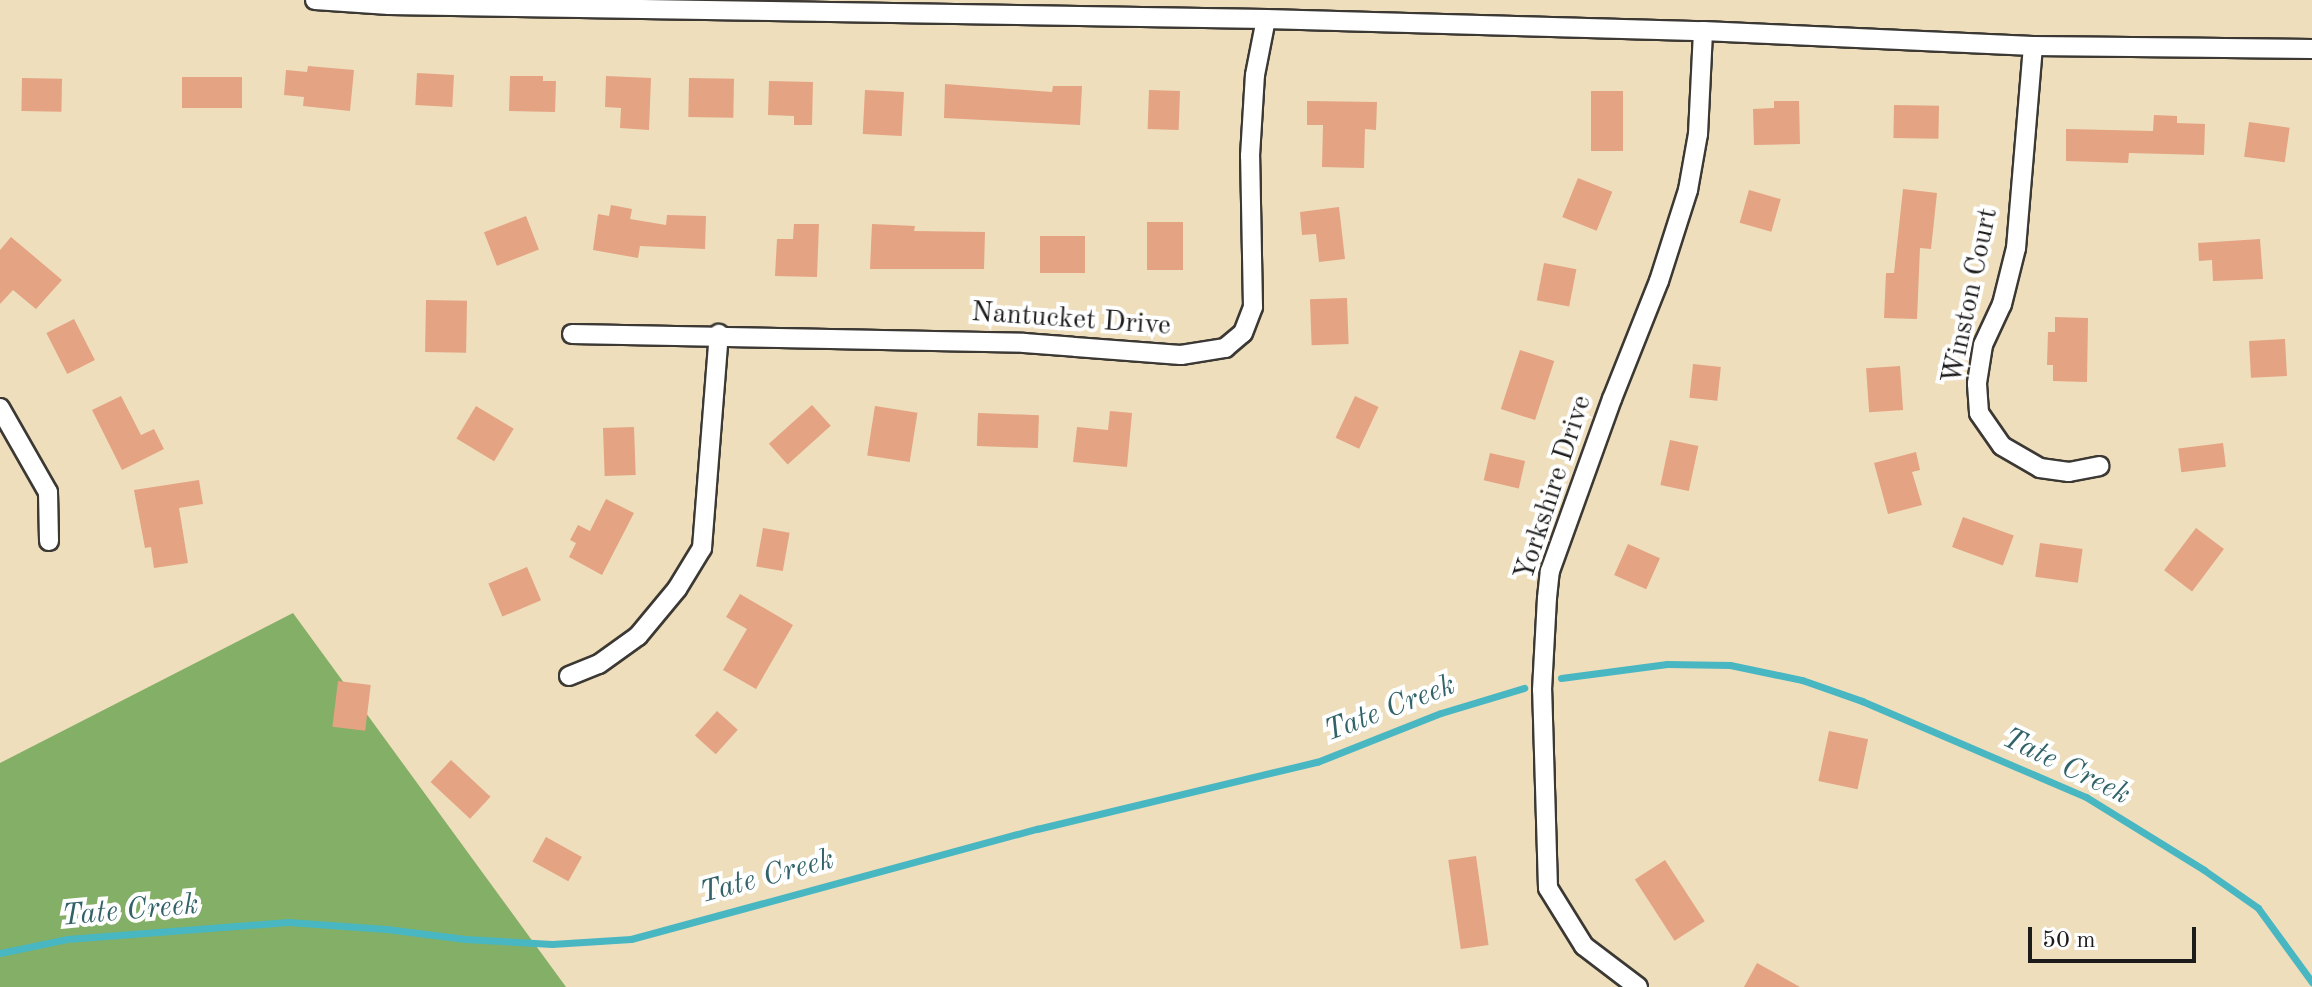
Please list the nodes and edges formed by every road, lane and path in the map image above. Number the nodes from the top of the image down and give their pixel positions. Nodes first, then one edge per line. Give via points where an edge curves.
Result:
1 (315, 0) edge
2 (1266, 19) junction
3 (1703, 31) junction
4 (2033, 46) junction
5 (2312, 49) edge
6 (572, 334) dead end
7 (719, 334) junction
8 (0, 408) edge
9 (2099, 466) dead end
10 (49, 541) dead end
11 (569, 676) dead end
12 (1638, 987) edge

1 - 2 street
2 - 3 street
2 - 7 street, Nantucket Drive via 1255,75 1250,156 1253,307 1243,333 1225,348 1181,355 1024,343
3 - 4 street
3 - 12 street, Yorkshire Drive via 1698,134 1688,190 1550,571 1547,598 1542,690 1548,888 1584,946
4 - 5 street
4 - 9 street, Winston Court via 2016,248 2002,304 1983,345 1979,413 2002,446 2040,468 2069,472
6 - 7 street, Nantucket Drive
7 - 11 street via 702,548 638,636 599,664
8 - 10 street via 48,492

